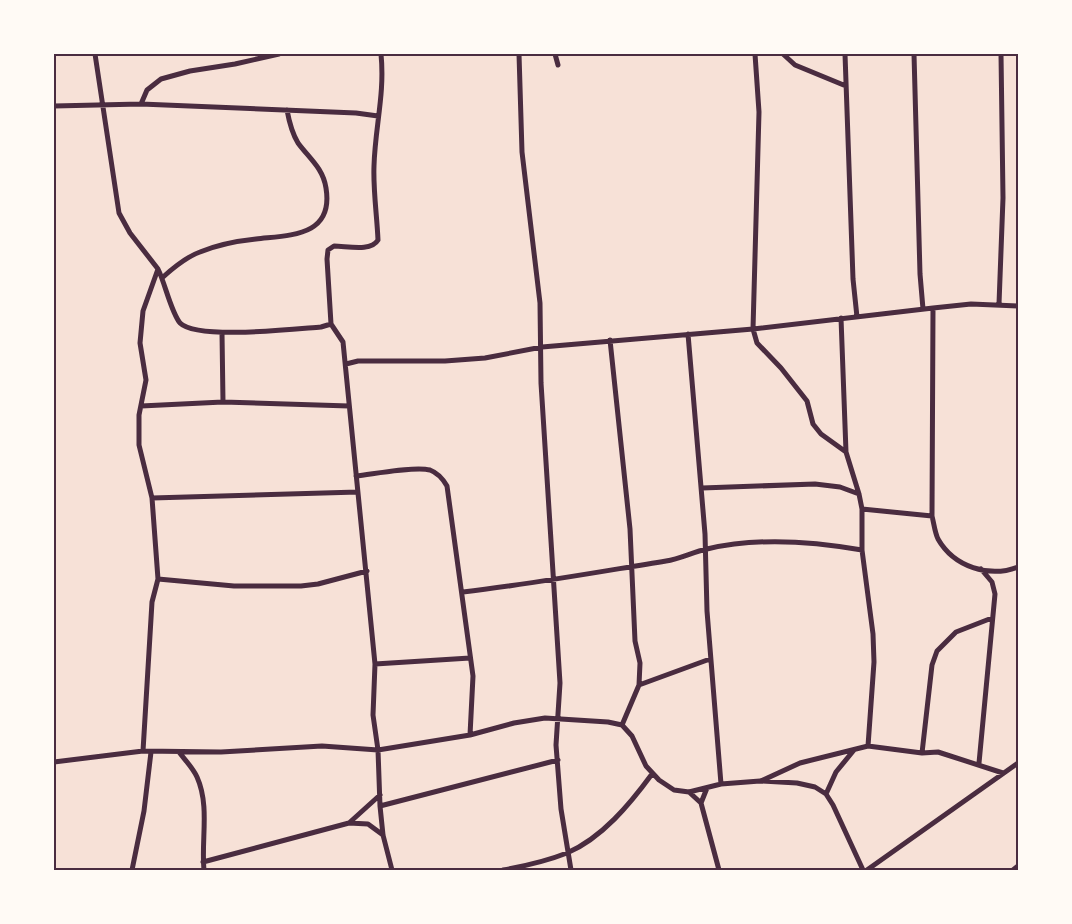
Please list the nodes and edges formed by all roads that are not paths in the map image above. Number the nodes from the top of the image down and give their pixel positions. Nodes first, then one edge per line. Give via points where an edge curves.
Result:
1 (95, 54) edge
2 (279, 54) edge
3 (381, 54) edge
4 (518, 54) edge
5 (556, 54) edge
6 (755, 54) edge
7 (783, 54) edge
8 (845, 54) edge
9 (914, 54) edge
10 (1001, 54) edge
11 (558, 65) dead end
12 (846, 86) junction
13 (101, 104) junction
14 (141, 104) junction
15 (54, 106) edge
16 (287, 110) junction
17 (378, 116) junction
18 (158, 269) junction
19 (162, 278) junction
20 (999, 304) junction
21 (1018, 306) edge
22 (933, 308) junction
23 (923, 309) junction
24 (857, 317) junction
25 (841, 318) junction
26 (331, 324) junction
27 (753, 329) junction
28 (222, 332) junction
29 (688, 334) junction
30 (610, 340) junction
31 (542, 347) junction
32 (346, 364) junction
33 (223, 402) junction
34 (141, 406) junction
35 (349, 406) junction
36 (846, 452) junction
37 (356, 476) junction
38 (702, 488) junction
39 (358, 492) junction
40 (860, 494) junction
41 (152, 498) junction
42 (862, 509) junction
43 (932, 516) junction
44 (706, 549) junction
45 (862, 550) junction
46 (632, 567) junction
47 (1018, 567) edge
48 (981, 569) junction
49 (366, 571) junction
50 (158, 580) junction
51 (553, 582) junction
52 (463, 592) junction
53 (992, 618) junction
54 (470, 658) junction
55 (710, 659) junction
56 (375, 664) junction
57 (639, 686) junction
58 (558, 720) junction
59 (622, 725) junction
60 (470, 735) junction
61 (868, 746) junction
62 (855, 749) junction
63 (378, 750) junction
64 (143, 751) junction
65 (151, 752) junction
66 (179, 752) junction
67 (922, 753) junction
68 (558, 760) junction
69 (54, 762) edge
70 (979, 763) junction
71 (1018, 763) edge
72 (1004, 773) junction
73 (652, 774) junction
74 (760, 781) junction
75 (721, 784) junction
76 (707, 788) junction
77 (689, 792) junction
78 (380, 794) junction
79 (826, 794) junction
80 (701, 803) junction
81 (380, 806) junction
82 (349, 823) junction
83 (383, 835) junction
84 (568, 852) junction
85 (203, 862) junction
86 (1018, 866) edge
87 (132, 870) edge
88 (204, 870) edge
89 (392, 870) edge
90 (503, 870) edge
91 (571, 870) edge
92 (719, 870) edge
93 (863, 870) edge
94 (867, 870) edge
95 (1013, 870) edge

1 - 13 street
2 - 14 street via 161,79 147,90
3 - 17 street via 382,99
4 - 31 street via 522,152
5 - 11 street
6 - 27 street via 759,112
7 - 12 street via 805,69
8 - 12 street
9 - 23 street
10 - 20 street via 1003,198
12 - 24 street
13 - 14 street
13 - 15 street
13 - 18 street via 119,213
14 - 16 street
16 - 17 street
16 - 19 street via 298,142 319,168 326,188 326,208 321,219 307,232 198,252
17 - 26 street via 374,167 378,240 369,247 334,246 328,250
18 - 19 street
18 - 34 street via 143,311 140,343 146,380
19 - 28 street via 181,324
20 - 21 street
20 - 22 street
22 - 23 street
22 - 43 street
23 - 24 street
24 - 25 street
25 - 27 street
25 - 36 street
26 - 28 street
26 - 32 street via 342,342
27 - 29 street
27 - 36 street via 757,343 782,368 807,401 813,424
28 - 33 street
29 - 30 street
29 - 38 street
30 - 31 street
30 - 46 street
31 - 32 street via 484,358
31 - 51 street via 541,383
32 - 35 street
33 - 34 street
33 - 35 street
34 - 41 street via 139,445
35 - 37 street
36 - 40 street
37 - 39 street
37 - 52 street via 430,470 441,476 449,494
38 - 40 street via 816,484
38 - 44 street
39 - 41 street
39 - 49 street
40 - 42 street
41 - 50 street
42 - 43 street
42 - 45 street
43 - 48 street via 937,537 948,554
44 - 45 street via 728,545 814,542
44 - 46 street via 672,560
44 - 55 street
45 - 61 street via 874,662
46 - 51 street
46 - 57 street
47 - 48 street via 994,573
48 - 53 street via 992,582 995,594
49 - 50 street via 300,586 241,587
49 - 56 street
50 - 64 street via 152,602
51 - 52 street
51 - 58 street via 560,684
52 - 54 street
53 - 67 street via 956,632 937,651 932,666
53 - 70 street
54 - 56 street
54 - 60 street via 473,694
55 - 57 street
55 - 75 street
56 - 63 street via 373,715
57 - 59 street
58 - 59 street
58 - 60 street via 545,718 514,723
58 - 68 street
59 - 73 street via 632,736
60 - 63 street
61 - 62 street
61 - 67 street
62 - 74 street via 800,763
62 - 79 street via 836,772
63 - 66 street via 322,746
63 - 78 street
64 - 65 street
64 - 69 street
65 - 66 street
65 - 87 street
66 - 85 street via 194,770 201,791 205,840
67 - 70 street via 938,752
68 - 81 street
68 - 84 street
70 - 72 street
71 - 72 street
72 - 94 street
73 - 77 street via 674,790
73 - 84 street via 597,835
74 - 75 street
74 - 79 street via 797,783 815,787
75 - 76 street
76 - 77 street
76 - 80 street
77 - 80 street
78 - 81 street
78 - 82 street
79 - 93 street
80 - 92 street
81 - 83 street
82 - 83 street via 368,824
82 - 85 street
83 - 89 street
84 - 90 street
84 - 91 street
85 - 88 street
86 - 95 street

